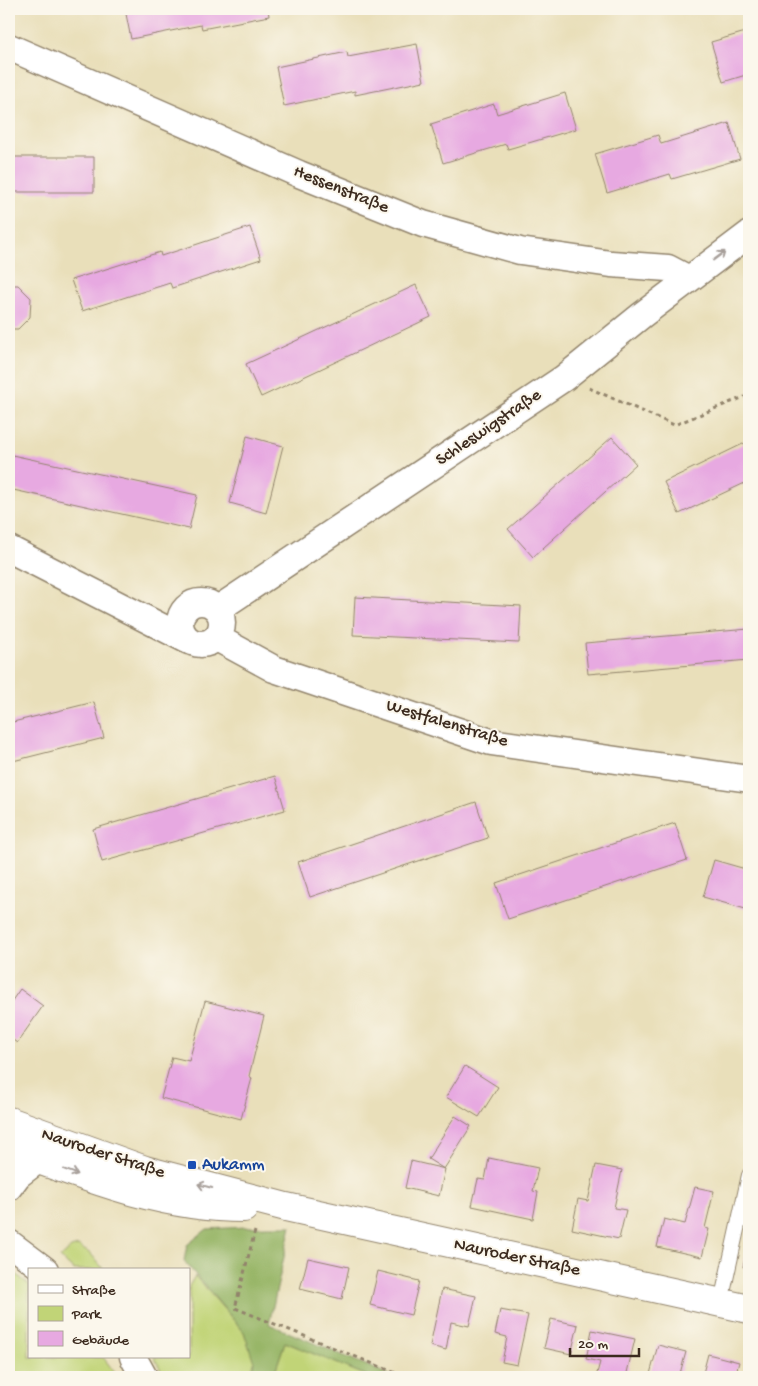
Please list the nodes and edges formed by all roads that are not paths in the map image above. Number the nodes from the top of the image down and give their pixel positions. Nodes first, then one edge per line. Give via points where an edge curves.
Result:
1 (9, 47) edge
2 (749, 234) edge
3 (689, 279) junction
4 (9, 550) edge
5 (186, 607) junction
6 (123, 609) junction
7 (218, 609) junction
8 (217, 638) junction
9 (189, 641) junction
10 (749, 779) edge
11 (9, 1121) edge
12 (9, 1149) edge
13 (38, 1160) junction
14 (749, 1174) edge
15 (9, 1187) edge
16 (273, 1207) junction
17 (9, 1237) edge
18 (28, 1257) edge
19 (721, 1302) junction
20 (749, 1309) edge
21 (134, 1358) edge
22 (144, 1377) edge

1 - 3 street, Hessenstraße via 298,174 423,224 520,251 611,264 668,268
3 -> 2 street, Schleswigstraße
3 - 7 street, Schleswigstraße via 564,378
4 - 6 street
5 - 6 street
5 - 7 street via 199,602
5 - 9 street via 180,625
6 - 9 street
7 - 8 street via 223,621
8 - 9 street via 204,644
8 - 10 street, Westfalenstraße via 274,669 491,742
16 -> 11 main road, Nauroder Straße via 145,1170
12 - 13 main road, Nauroder Straße
13 - 15 street via 18,1175
13 -> 16 main road, Nauroder Straße via 92,1180 159,1198 207,1206
14 - 19 lane
16 - 19 main road, Nauroder Straße
17 - 18 street
19 - 20 main road, Nauroder Straße
21 - 22 street

